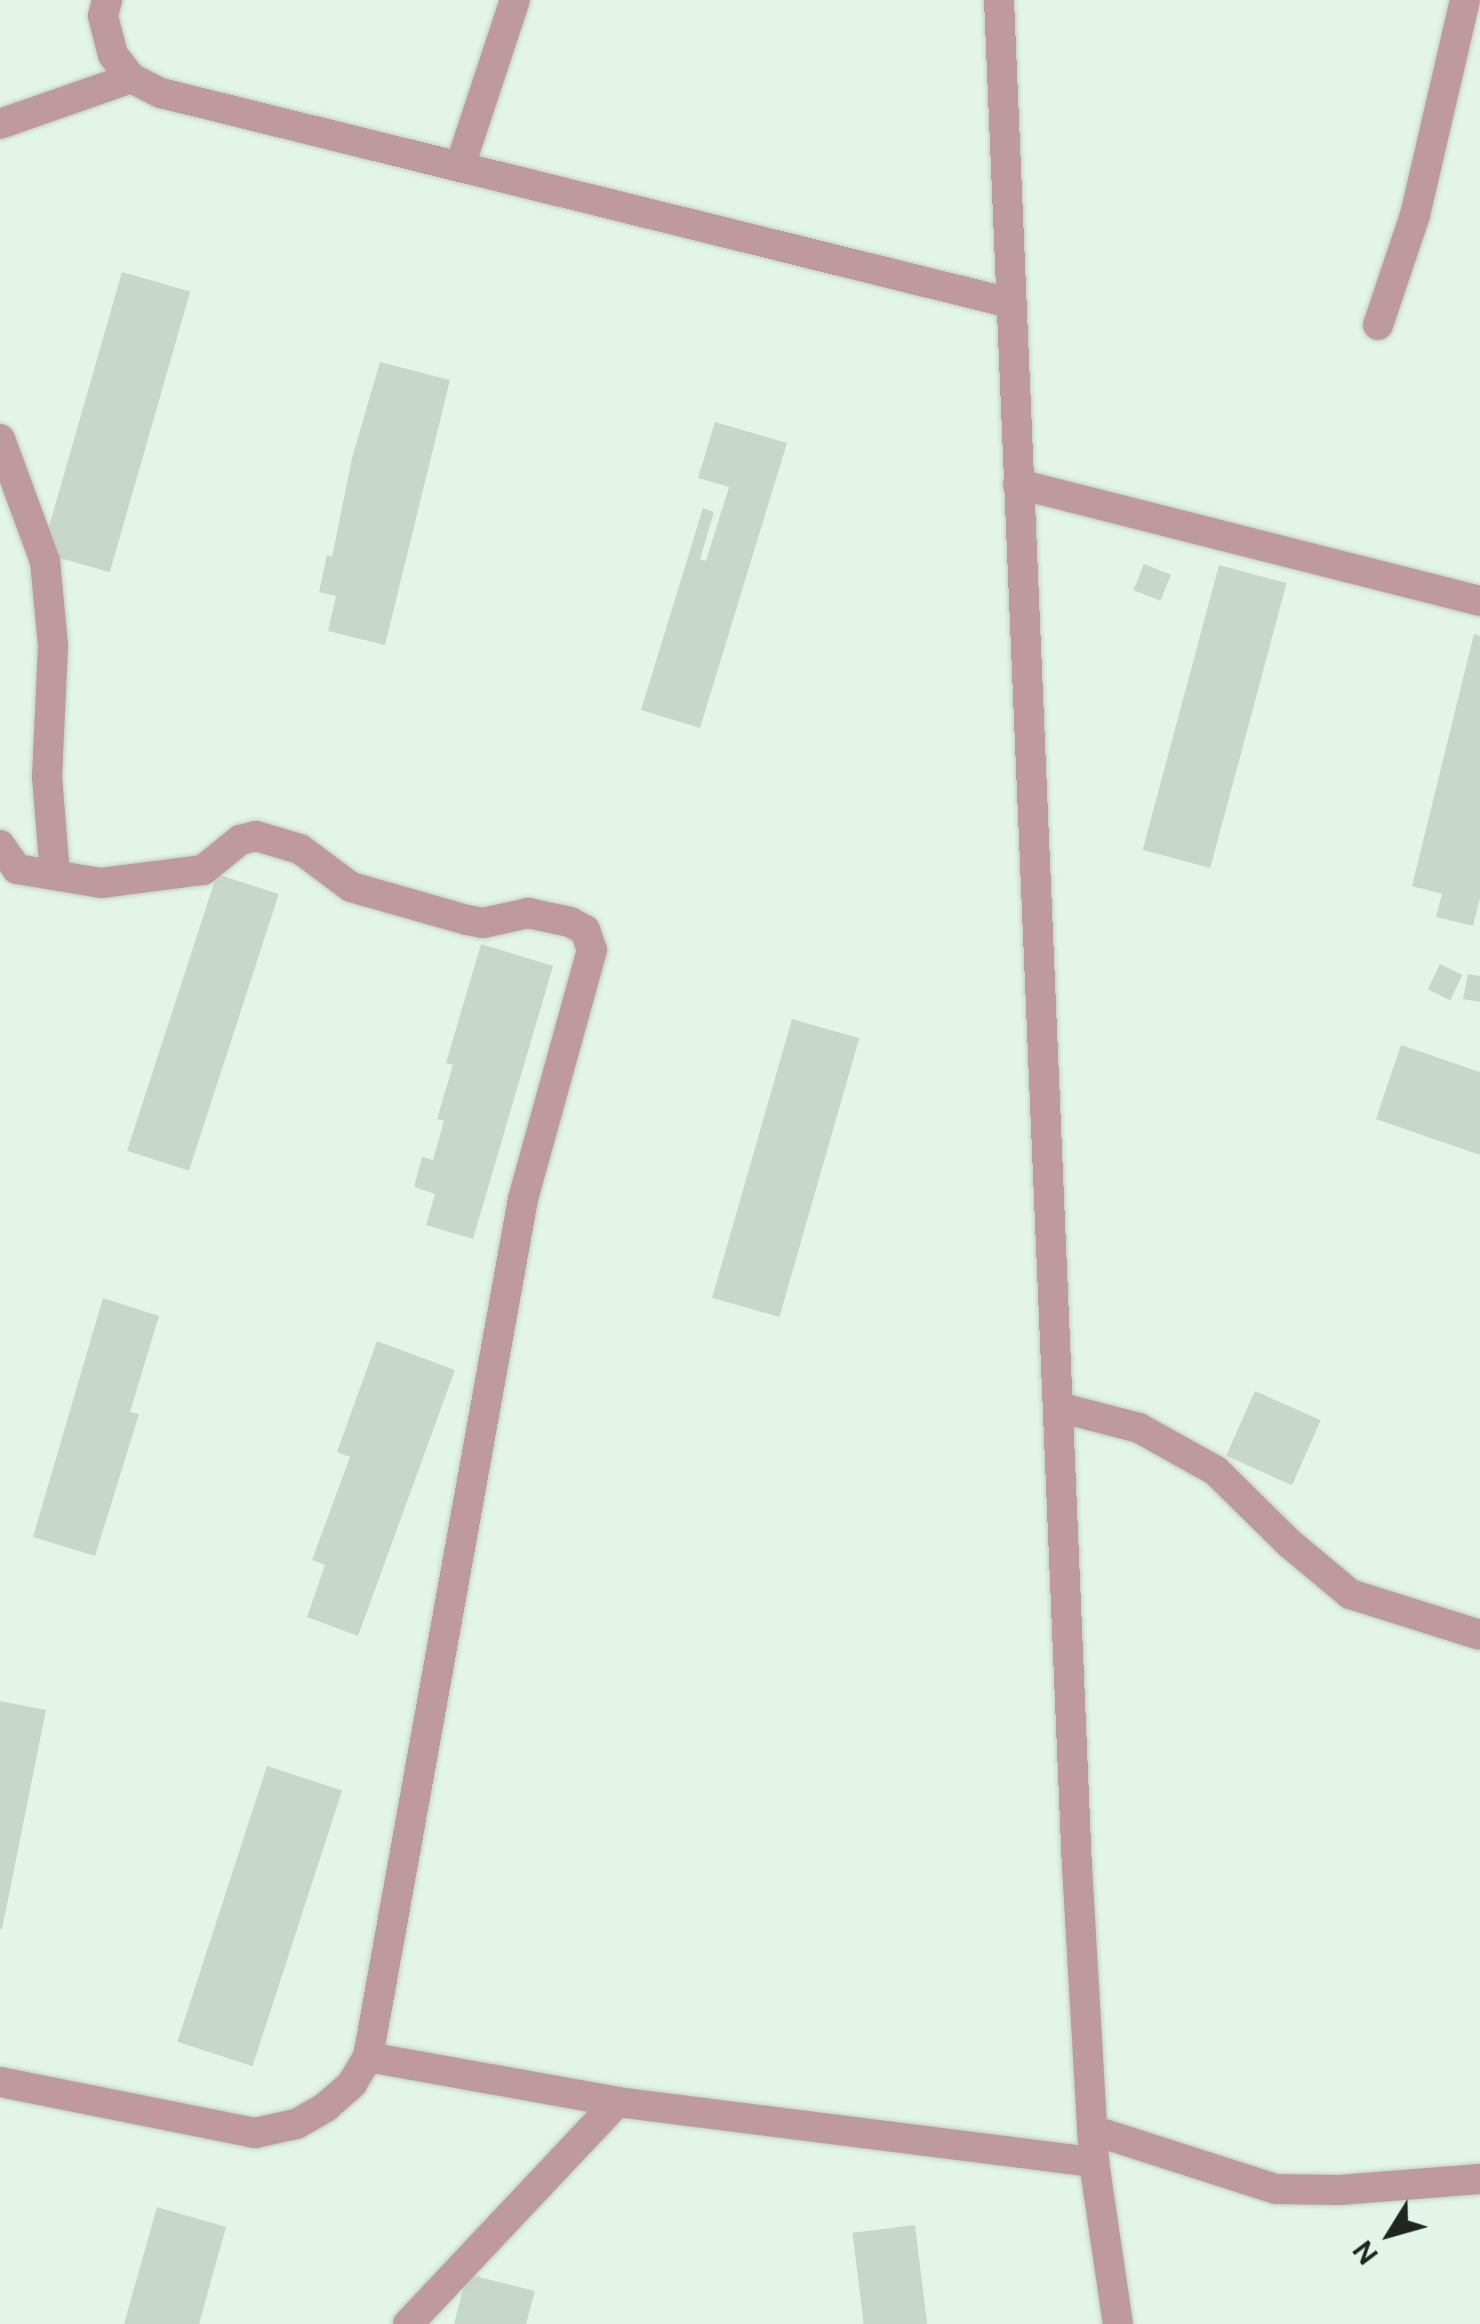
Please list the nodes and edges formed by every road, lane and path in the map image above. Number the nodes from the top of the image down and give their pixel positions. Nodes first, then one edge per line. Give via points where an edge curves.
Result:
1 (107, 0) edge
2 (514, 0) edge
3 (999, 0) edge
4 (1465, 0) edge
5 (131, 78) junction
6 (0, 124) edge
7 (460, 166) junction
8 (1010, 303) junction
9 (1378, 325) dead end
10 (0, 439) edge
11 (1018, 484) junction
12 (1480, 601) edge
13 (0, 846) edge
14 (55, 874) junction
15 (1058, 1407) junction
16 (1480, 1635) edge
17 (368, 2056) junction
18 (0, 2082) edge
19 (616, 2102) junction
20 (1092, 2130) junction
21 (1094, 2162) junction
22 (1480, 2179) edge
23 (408, 2324) edge
24 (1118, 2324) edge

1 - 5 street via 103,16 113,55
2 - 7 street
3 - 8 street
4 - 9 street via 1415,216
5 - 6 street
5 - 7 street via 161,93
7 - 8 street
8 - 11 street
10 - 14 street via 45,560 53,646 48,777
11 - 12 street
11 - 15 street
13 - 14 street via 17,868
14 - 17 street via 101,883 183,874 203,870 240,840 256,836 300,849 351,887 467,920 528,913 570,922 585,930 592,950 523,1199
15 - 16 street via 1139,1428 1216,1471 1350,1594
15 - 20 street
17 - 18 street via 352,2084 326,2107 296,2124 255,2133
17 - 19 street
19 - 21 street
19 - 23 street
20 - 21 street
20 - 22 street via 1276,2189
21 - 24 street

